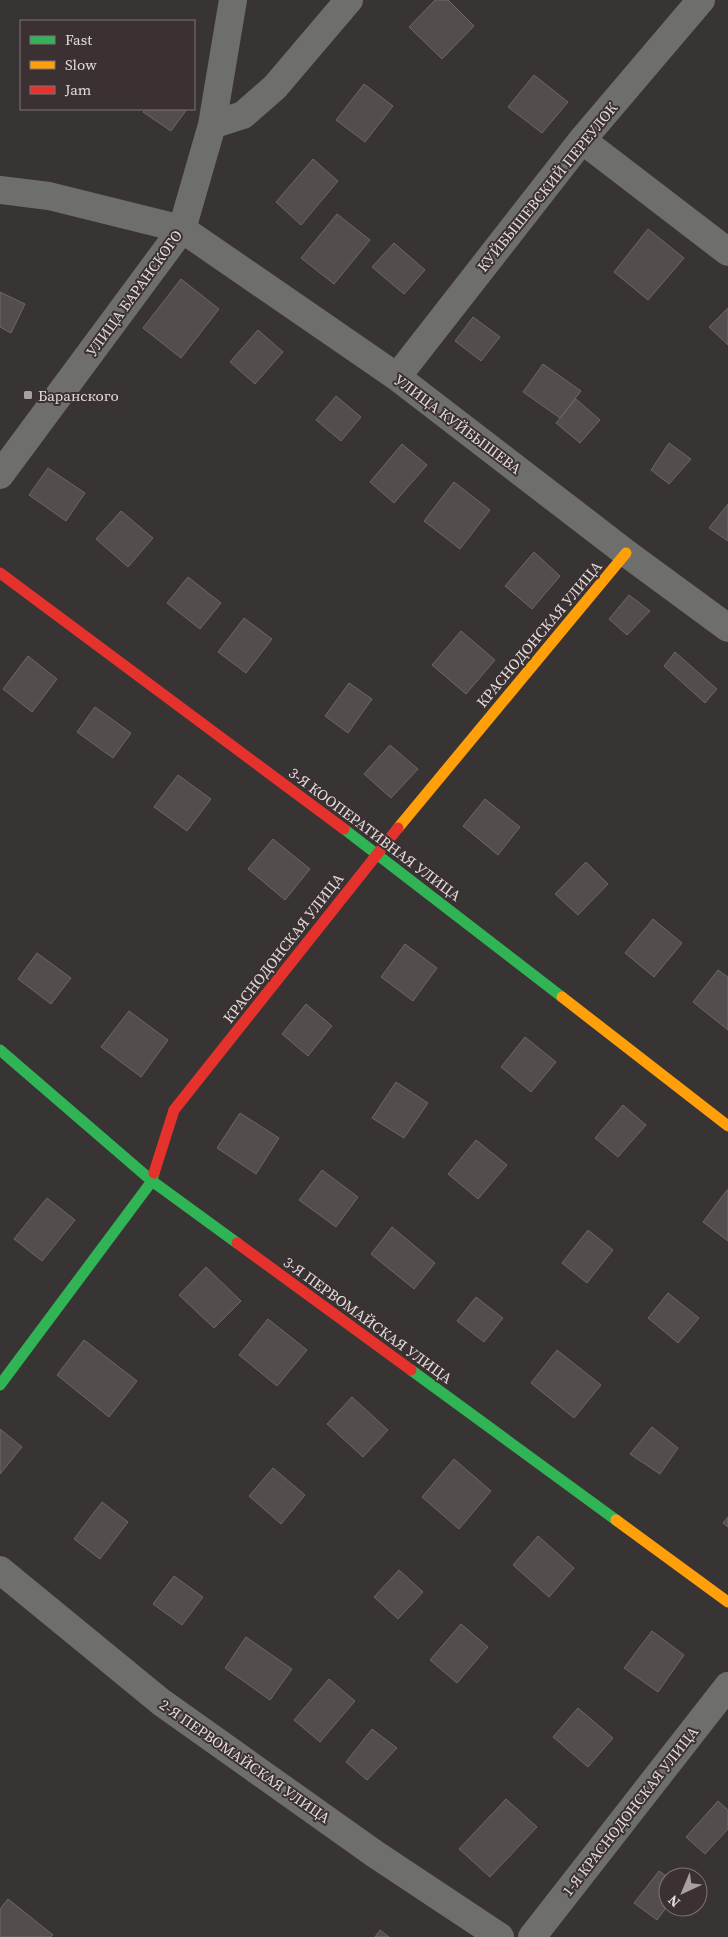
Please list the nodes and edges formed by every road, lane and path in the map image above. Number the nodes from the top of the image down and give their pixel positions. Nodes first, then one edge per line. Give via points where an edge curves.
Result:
1 (233, 0) edge
2 (349, 0) edge
3 (701, 0) edge
4 (212, 125) junction
5 (582, 140) junction
6 (0, 190) edge
7 (182, 229) junction
8 (728, 252) edge
9 (397, 377) junction
10 (0, 474) edge
11 (626, 552) junction
12 (0, 573) edge
13 (728, 628) edge
14 (377, 853) junction
15 (0, 1050) edge
16 (728, 1126) edge
17 (152, 1181) junction
18 (0, 1385) edge
19 (0, 1570) edge
20 (728, 1602) edge
21 (728, 1686) edge
22 (500, 1937) edge
23 (532, 1937) edge

1 - 4 street, УЛИЦА БАРАНСКОГО
2 - 4 street via 275,87 243,115
3 - 5 street, КУЙБЫШЕВСКИЙ ПЕРЕУЛОК
4 - 7 street, УЛИЦА БАРАНСКОГО
5 - 8 street
5 - 9 street, КУЙБЫШЕВСКИЙ ПЕРЕУЛОК
6 - 7 street via 49,196
7 - 9 street, УЛИЦА КУЙБЫШЕВА
7 - 10 street, УЛИЦА БАРАНСКОГО
9 - 11 street, УЛИЦА КУЙБЫШЕВА
11 - 13 street, УЛИЦА КУЙБЫШЕВА
11 - 14 street, КРАСНОДОНСКАЯ УЛИЦА
12 - 14 street, 3-Я КООПЕРАТИВНАЯ УЛИЦА
14 - 16 street, 3-Я КООПЕРАТИВНАЯ УЛИЦА
14 - 17 street, КРАСНОДОНСКАЯ УЛИЦА via 174,1110
15 - 17 street, 3-Я ПЕРВОМАЙСКАЯ УЛИЦА
17 - 18 street, КРАСНОДОНСКАЯ УЛИЦА
17 - 20 street, 3-Я ПЕРВОМАЙСКАЯ УЛИЦА
19 - 22 street, 2-Я ПЕРВОМАЙСКАЯ УЛИЦА via 161,1702 367,1848
21 - 23 street, 1-Я КРАСНОДОНСКАЯ УЛИЦА

